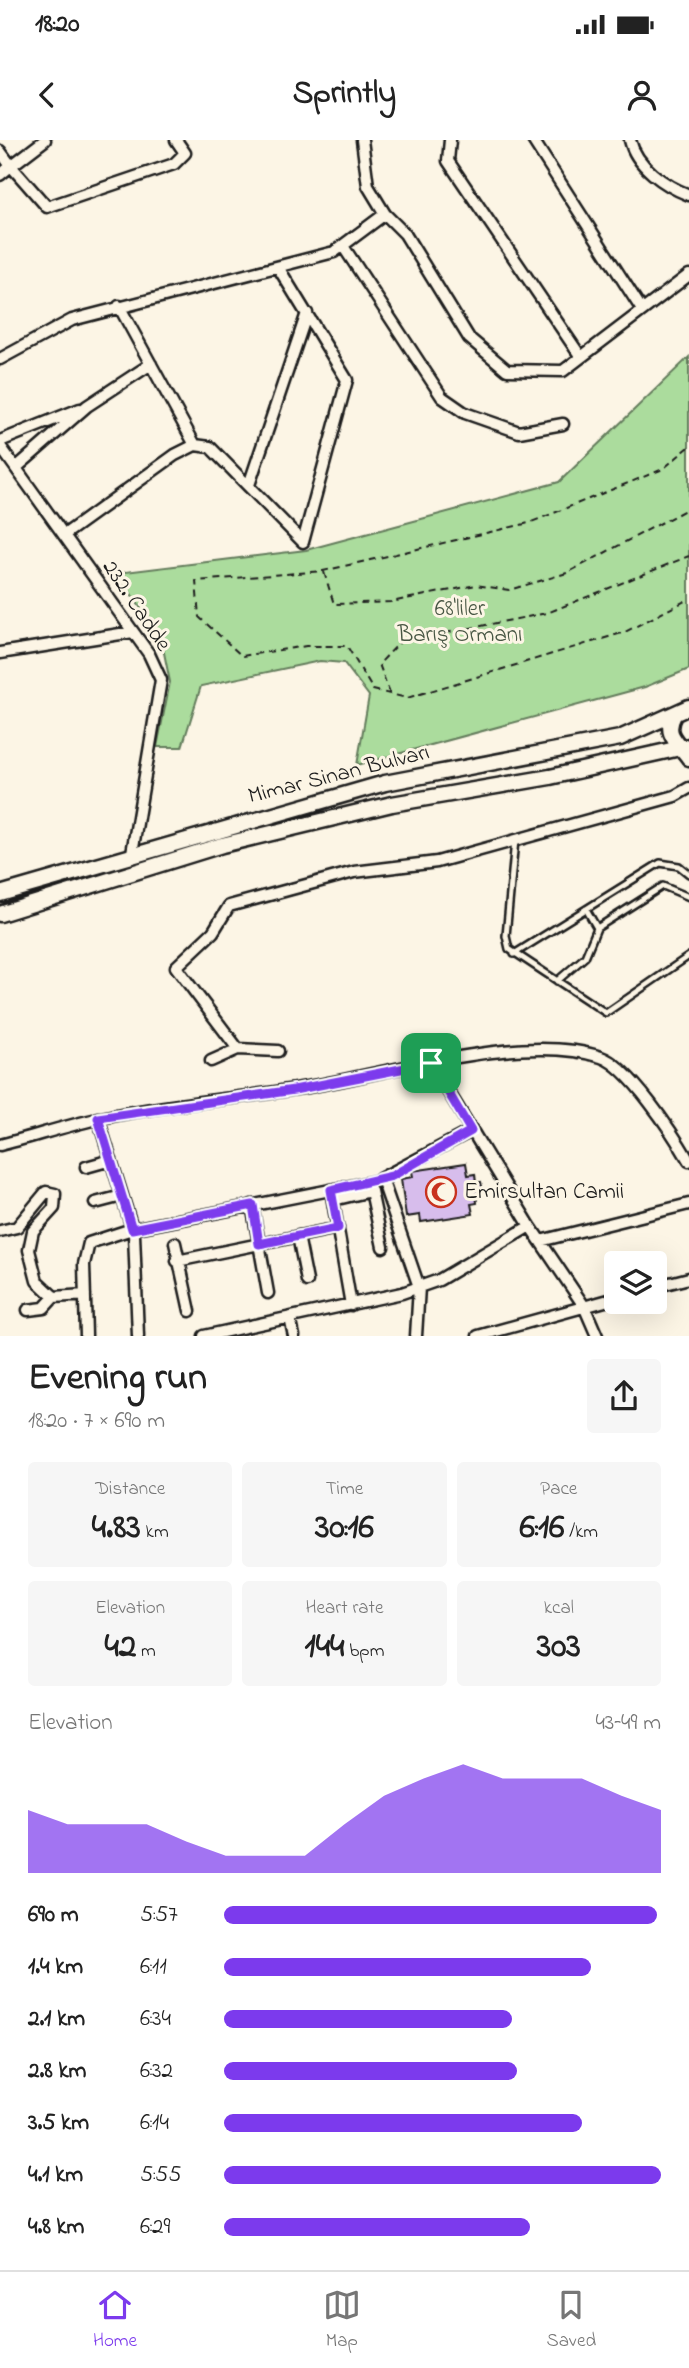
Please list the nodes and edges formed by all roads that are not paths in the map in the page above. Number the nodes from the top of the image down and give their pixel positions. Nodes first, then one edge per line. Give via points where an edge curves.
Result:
1 (45, 140) edge
2 (176, 140) edge
3 (450, 140) edge
4 (533, 140) edge
5 (630, 140) edge
6 (360, 141) edge
7 (0, 151) edge
8 (10, 166) junction
9 (0, 174) edge
10 (689, 195) edge
11 (385, 214) junction
12 (343, 246) junction
13 (278, 267) junction
14 (689, 275) edge
15 (119, 306) junction
16 (642, 310) junction
17 (307, 313) junction
18 (581, 357) junction
19 (0, 359) edge
20 (151, 364) junction
21 (87, 406) junction
22 (563, 424) dead end
23 (0, 443) edge
24 (195, 445) junction
25 (16, 468) junction
26 (249, 485) junction
27 (64, 535) junction
28 (133, 632) junction
29 (0, 653) edge
30 (684, 710) edge
31 (687, 751) edge
32 (689, 788) edge
33 (515, 840) junction
34 (132, 853) junction
35 (689, 874) edge
36 (0, 894) edge
37 (689, 897) edge
38 (586, 909) junction
39 (0, 914) edge
40 (597, 928) junction
41 (514, 954) junction
42 (689, 956) edge
43 (557, 981) junction
44 (238, 1049) junction
45 (278, 1051) dead end
46 (211, 1061) dead end
47 (431, 1063) junction
48 (98, 1118) junction
49 (471, 1131) junction
50 (0, 1145) edge
51 (111, 1160) junction
52 (689, 1161) edge
53 (86, 1167) dead end
54 (382, 1179) junction
55 (332, 1195) junction
56 (122, 1196) junction
57 (95, 1203) dead end
58 (689, 1204) edge
59 (253, 1205) junction
60 (395, 1219) junction
61 (379, 1221) junction
62 (530, 1226) junction
63 (338, 1228) junction
64 (132, 1229) junction
65 (0, 1231) edge
66 (298, 1236) junction
67 (540, 1241) junction
68 (175, 1243) dead end
69 (259, 1244) junction
70 (383, 1247) dead end
71 (177, 1261) junction
72 (689, 1278) edge
73 (307, 1281) dead end
74 (667, 1284) edge
75 (419, 1287) junction
76 (268, 1293) dead end
77 (85, 1296) junction
78 (54, 1297) junction
79 (604, 1301) edge
80 (351, 1305) junction
81 (584, 1306) junction
82 (27, 1310) dead end
83 (190, 1311) dead end
84 (290, 1318) junction
85 (238, 1332) edge
86 (86, 1335) edge
87 (138, 1335) edge
88 (204, 1335) edge
89 (294, 1335) edge
90 (416, 1335) edge
91 (478, 1335) edge
92 (597, 1335) edge

1 - 8 street
2 - 8 street via 185,153 174,164 47,207
3 - 18 street via 448,161
4 - 16 street
5 - 10 street via 647,169
6 - 11 street via 368,186
7 - 8 street
8 - 9 street
11 - 12 street
11 - 18 street via 405,234 470,338 507,370 563,371
12 - 13 street via 334,253
12 - 22 street via 442,397 465,413 519,432
13 - 15 street
13 - 17 street
14 - 16 street
15 - 19 street via 72,320
15 - 20 street
16 - 18 street
17 - 26 street
17 - 26 street via 348,380 303,542
20 - 21 street
20 - 24 street
21 - 23 street
21 - 25 street
23 - 25 street, 232. Cadde
24 - 26 street via 210,447
24 - 27 street
25 - 27 street, 232. Cadde
27 - 28 street, 232. Cadde
28 - 29 street
28 - 34 street, 232. Cadde via 161,680
30 - 31 main road via 669,732
30 - 34 main road, Mimar Sinan Bulvarı via 620,737 384,783
31 - 39 main road, Mimar Sinan Bulvarı via 379,807 222,845
32 - 33 street via 675,796
33 - 41 lane via 506,936
33 - 44 street via 437,862 355,872 229,906 213,932 176,967
34 - 36 main road, Mimar Sinan Bulvarı
35 - 38 lane via 679,866 660,863
37 - 40 lane via 663,886
38 - 40 lane
38 - 41 lane
40 - 43 lane via 585,957
41 - 43 lane
42 - 43 lane via 606,1013
44 - 45 street
44 - 46 street
47 - 48 street via 294,1090
47 - 49 street
47 - 52 street via 533,1049 604,1057 626,1076
48 - 50 street
48 - 51 street
49 - 54 street
49 - 62 street
51 - 53 street
51 - 56 street
54 - 55 street
54 - 60 street
55 - 59 street
55 - 61 street via 371,1191
55 - 63 street
56 - 57 street
56 - 64 street
58 - 67 street
59 - 64 street
59 - 69 street
60 - 61 street
60 - 75 street
61 - 70 street
62 - 67 street
62 - 75 street
63 - 66 street
63 - 80 street
64 - 77 street via 89,1243
64 - 87 street
65 - 78 street via 18,1227 46,1192 55,1194 54,1208 33,1231 29,1250 37,1281
66 - 69 street
66 - 73 street
67 - 81 street
68 - 71 street
69 - 71 street
69 - 76 street
71 - 83 street
72 - 74 street
75 - 80 street
75 - 90 street
77 - 78 street
77 - 86 street
78 - 82 street via 44,1308
79 - 81 street
80 - 84 street
81 - 91 street
81 - 92 street
84 - 85 street
84 - 89 street
85 - 88 street

